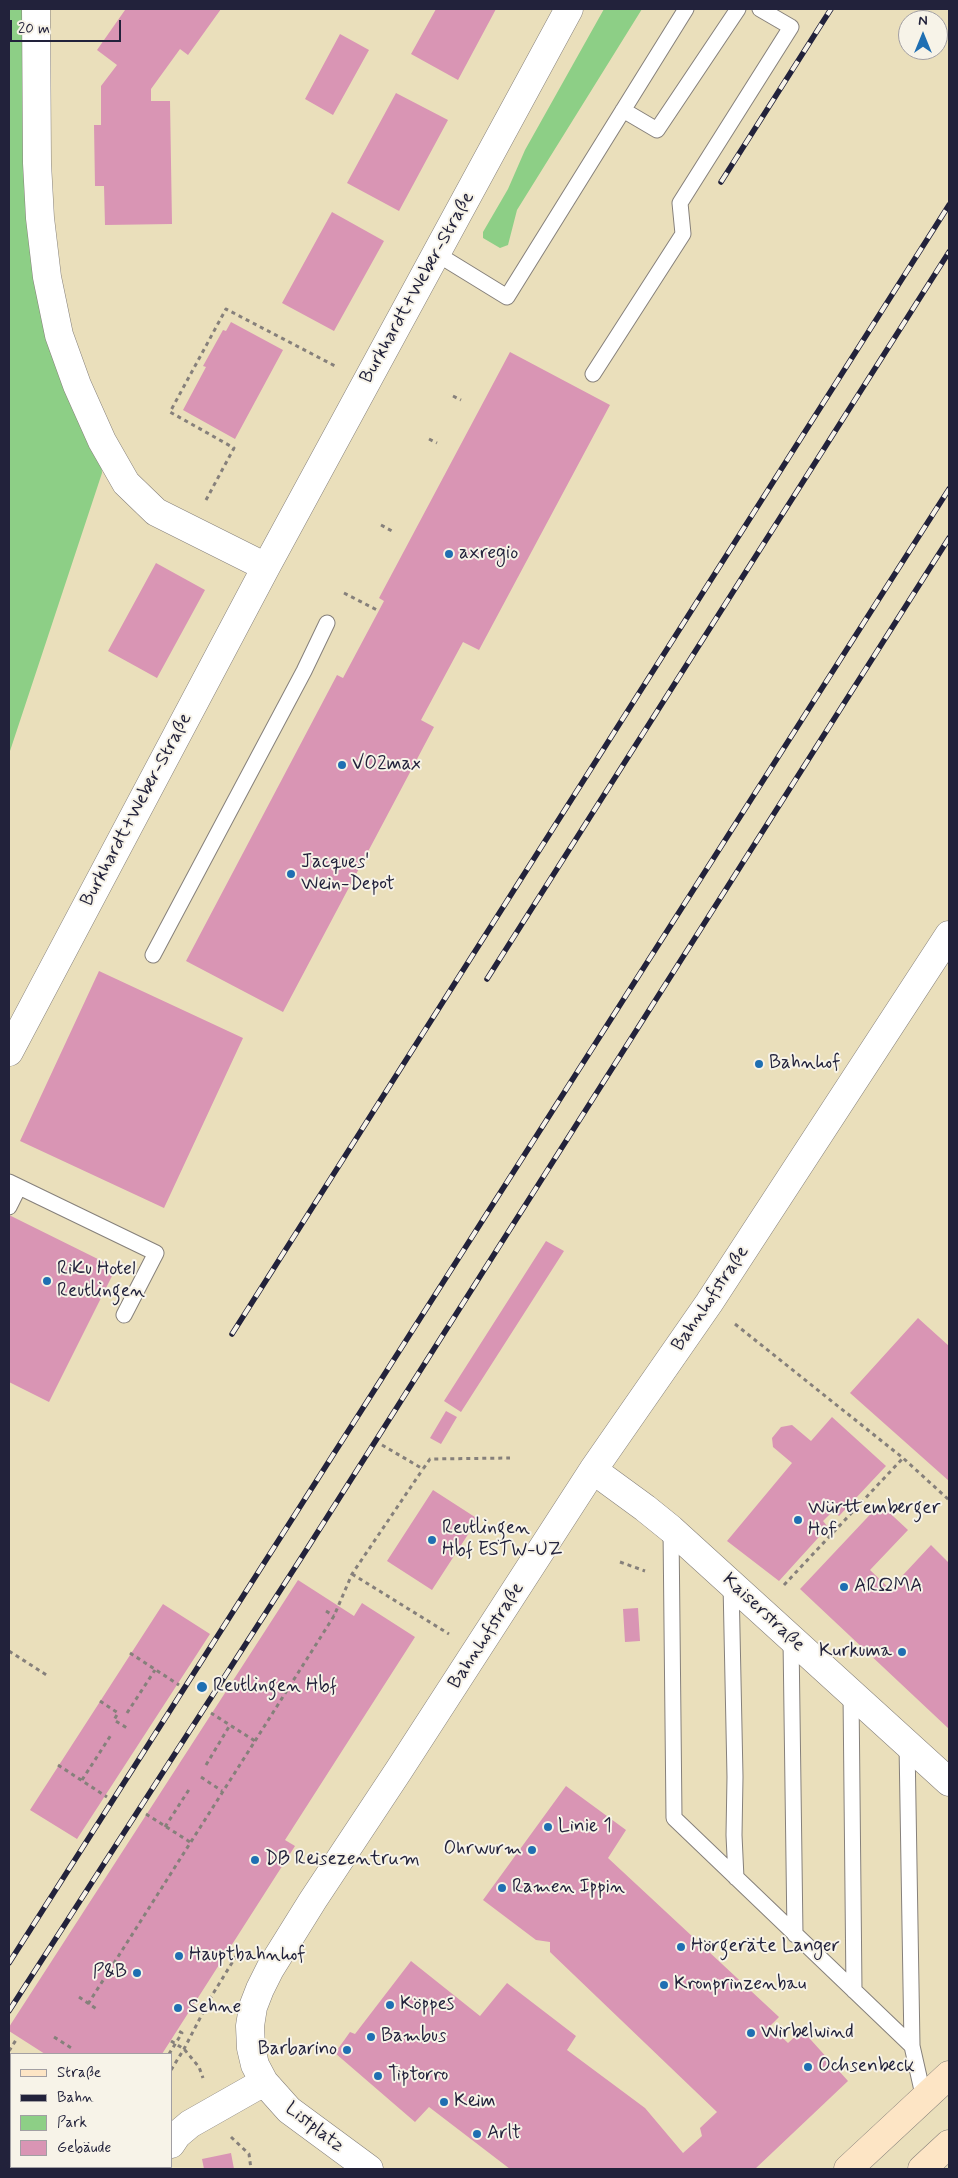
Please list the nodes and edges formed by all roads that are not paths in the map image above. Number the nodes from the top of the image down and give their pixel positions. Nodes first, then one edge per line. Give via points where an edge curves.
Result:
1 (36, 9) edge
2 (569, 9) edge
3 (686, 9) edge
4 (738, 9) edge
5 (760, 9) edge
6 (623, 110) junction
7 (438, 254) junction
8 (593, 374) dead end
9 (266, 568) junction
10 (327, 623) dead end
11 (949, 935) edge
12 (153, 955) dead end
13 (9, 1052) edge
14 (14, 1185) edge
15 (9, 1208) edge
16 (124, 1315) dead end
17 (593, 1470) junction
18 (671, 1528) junction
19 (730, 1583) junction
20 (790, 1639) junction
21 (851, 1693) junction
22 (907, 1744) junction
23 (947, 1779) edge
24 (736, 1878) junction
25 (795, 1935) junction
26 (854, 1990) junction
27 (912, 2046) junction
28 (949, 2075) edge
29 (264, 2082) junction
30 (924, 2099) junction
31 (172, 2142) edge
32 (949, 2144) edge
33 (369, 2169) edge
34 (848, 2169) edge
35 (922, 2169) edge

1 - 9 street via 40,218 47,277 59,335 77,385 102,441 126,483 156,512
2 - 7 street, Burkhardt+Weber-Straße
3 - 6 lane
4 - 6 lane via 656,130
5 - 8 lane via 791,27 680,203 683,234
6 - 7 lane via 507,297
7 - 9 street, Burkhardt+Weber-Straße
9 - 13 street, Burkhardt+Weber-Straße
10 - 12 lane
11 - 17 street, Bahnhofstraße via 709,1303
14 - 15 lane
14 - 16 lane via 156,1253
17 - 18 street, Kaiserstraße
17 - 29 street, Bahnhofstraße via 270,1969 253,2007 250,2026 255,2065
18 - 19 street, Kaiserstraße
18 - 24 lane via 674,1818
19 - 20 street, Kaiserstraße
19 - 24 lane
20 - 21 street, Kaiserstraße
20 - 25 lane
21 - 22 street, Kaiserstraße
21 - 26 lane
22 - 23 street, Kaiserstraße
22 - 27 lane
24 - 25 lane
25 - 26 lane
26 - 27 lane
27 - 30 lane
28 - 30 main road
29 - 31 street via 190,2124
29 - 33 street, Listplatz via 289,2110
30 - 34 main road
32 - 35 main road

